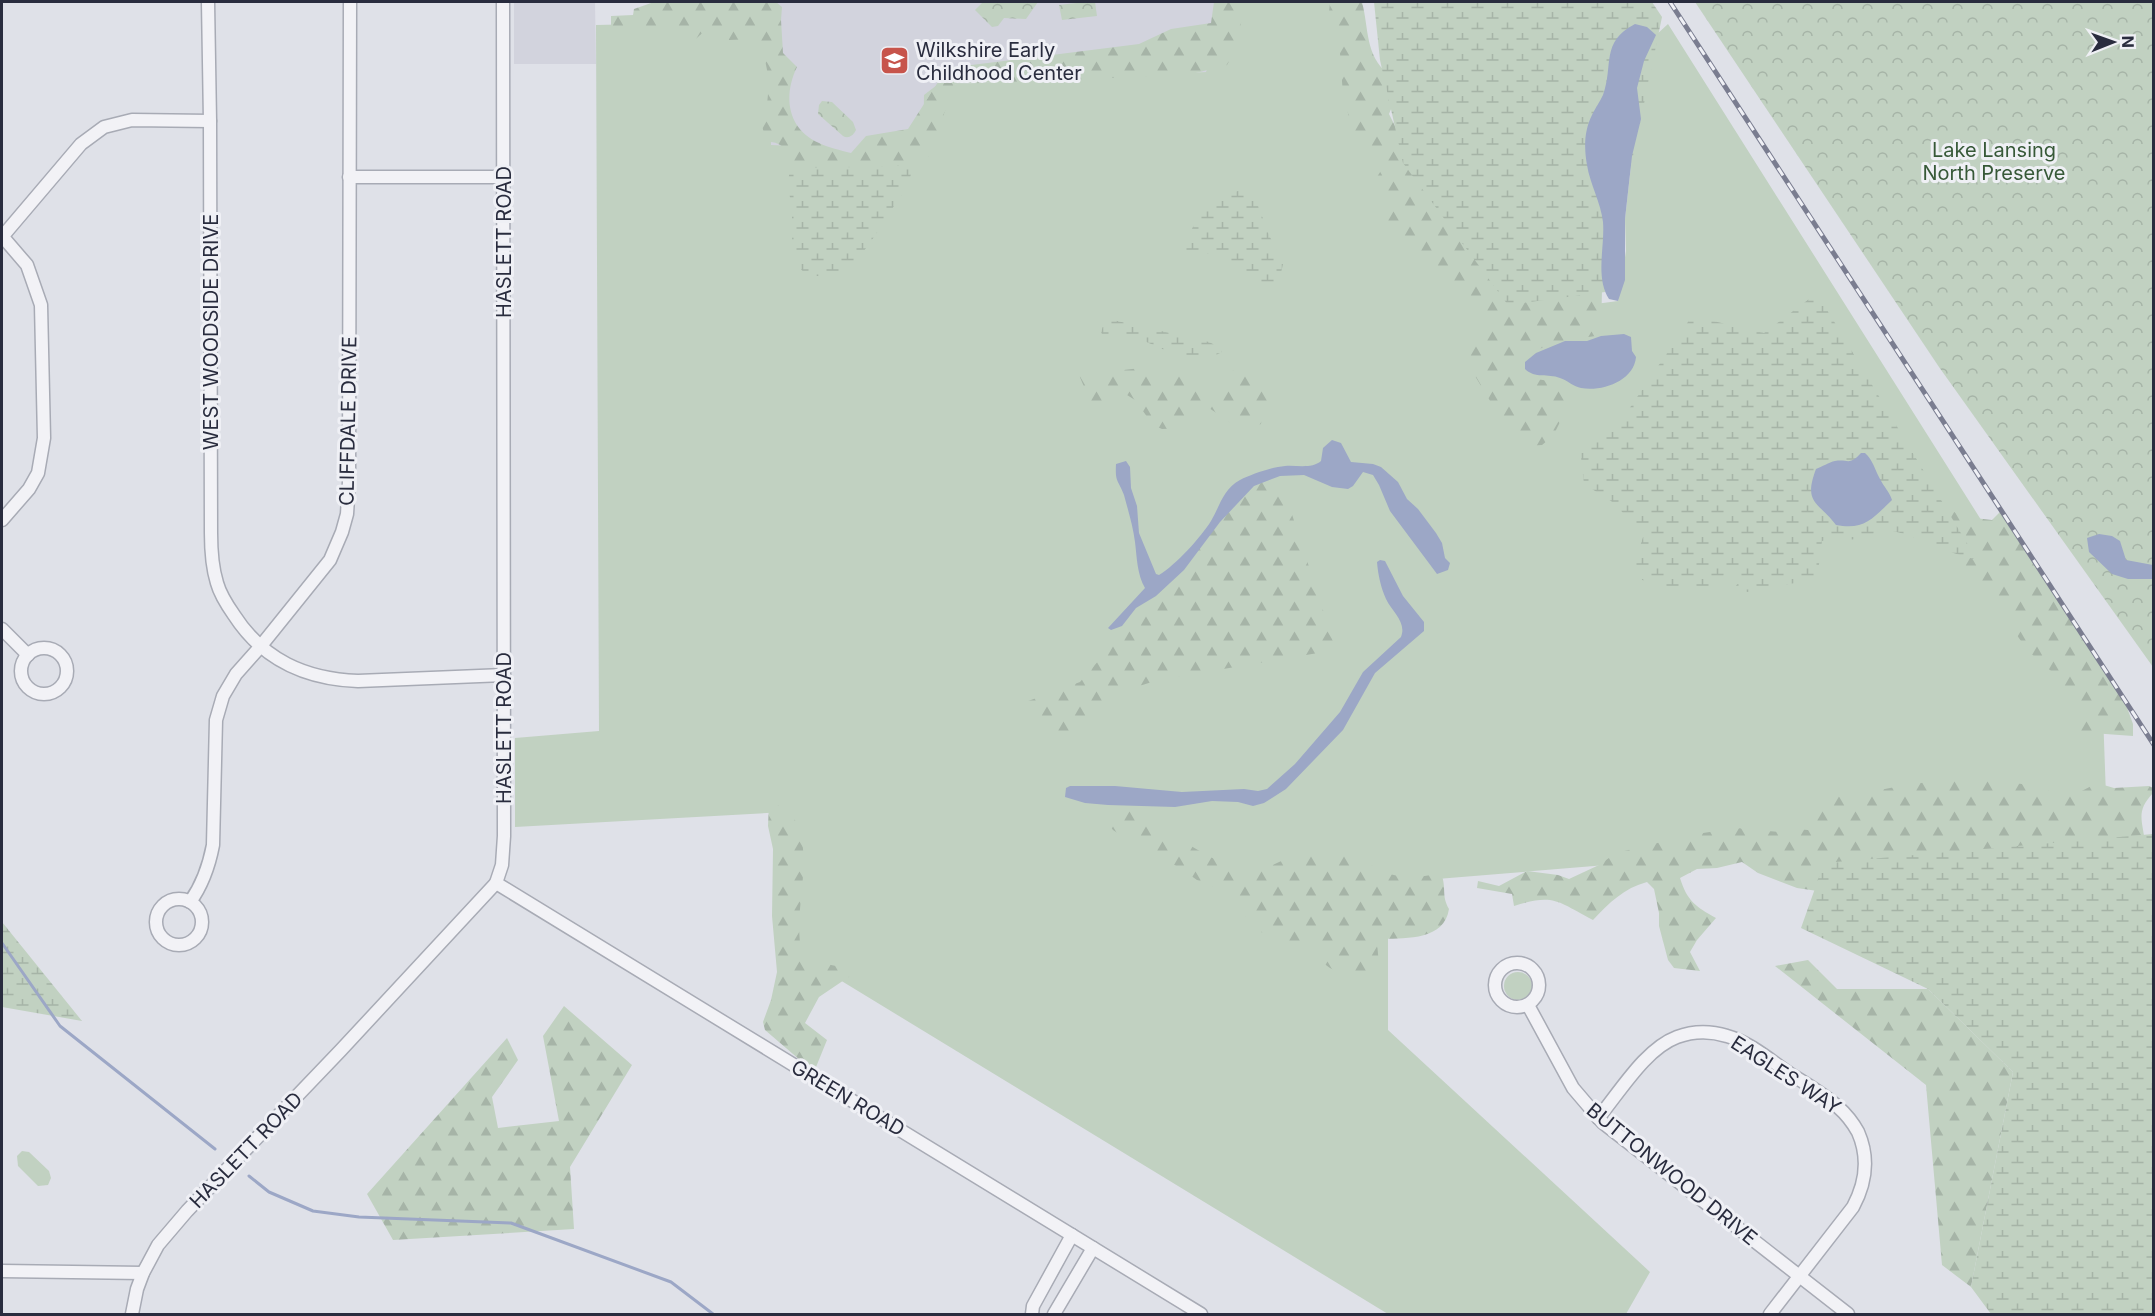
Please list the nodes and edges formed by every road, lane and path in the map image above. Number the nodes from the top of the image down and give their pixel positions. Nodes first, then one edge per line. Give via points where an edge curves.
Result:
1 (208, 2) edge
2 (350, 2) edge
3 (503, 2) edge
4 (210, 121) junction
5 (349, 177) junction
6 (504, 177) junction
7 (2, 236) edge
8 (2, 520) edge
9 (2, 629) edge
10 (260, 647) junction
11 (28, 655) dead end
12 (504, 675) junction
13 (496, 883) junction
14 (190, 902) dead end
15 (1528, 1005) dead end
16 (1598, 1118) junction
17 (1072, 1235) junction
18 (1093, 1248) junction
19 (2, 1271) edge
20 (143, 1273) junction
21 (1799, 1276) junction
22 (132, 1314) edge
23 (1032, 1314) edge
24 (1054, 1314) edge
25 (1201, 1314) edge
26 (1770, 1314) edge
27 (1848, 1314) edge

1 - 4 street, WEST WOODSIDE DRIVE
2 - 5 street, CLIFFDALE DRIVE
3 - 6 street, HASLETT ROAD
4 - 7 street via 132,120 104,127 81,144
4 - 10 street, WEST WOODSIDE DRIVE via 213,564 223,597
5 - 6 street
5 - 10 street, CLIFFDALE DRIVE via 347,514 330,560
6 - 12 street, HASLETT ROAD
7 - 8 street via 27,265 41,305 44,438 38,473
9 - 11 street
10 - 12 street, WEST WOODSIDE DRIVE via 309,675 340,681
10 - 14 street, CLIFFDALE DRIVE via 236,674 223,696 216,720 213,845 203,881
12 - 13 street, HASLETT ROAD via 504,836
13 - 17 street, GREEN ROAD
13 - 20 street, HASLETT ROAD via 187,1211 158,1245
15 - 16 street, BUTTONWOOD DRIVE via 1573,1088
16 - 21 street, BUTTONWOOD DRIVE
16 - 21 street, EAGLES WAY via 1650,1054 1678,1037 1699,1032 1738,1040 1838,1106 1861,1141 1863,1180 1853,1207
17 - 18 street, GREEN ROAD
17 - 23 street
18 - 24 street
18 - 25 street, GREEN ROAD
19 - 20 street
20 - 22 street, HASLETT ROAD
21 - 26 street, EAGLES WAY
21 - 27 street, BUTTONWOOD DRIVE

